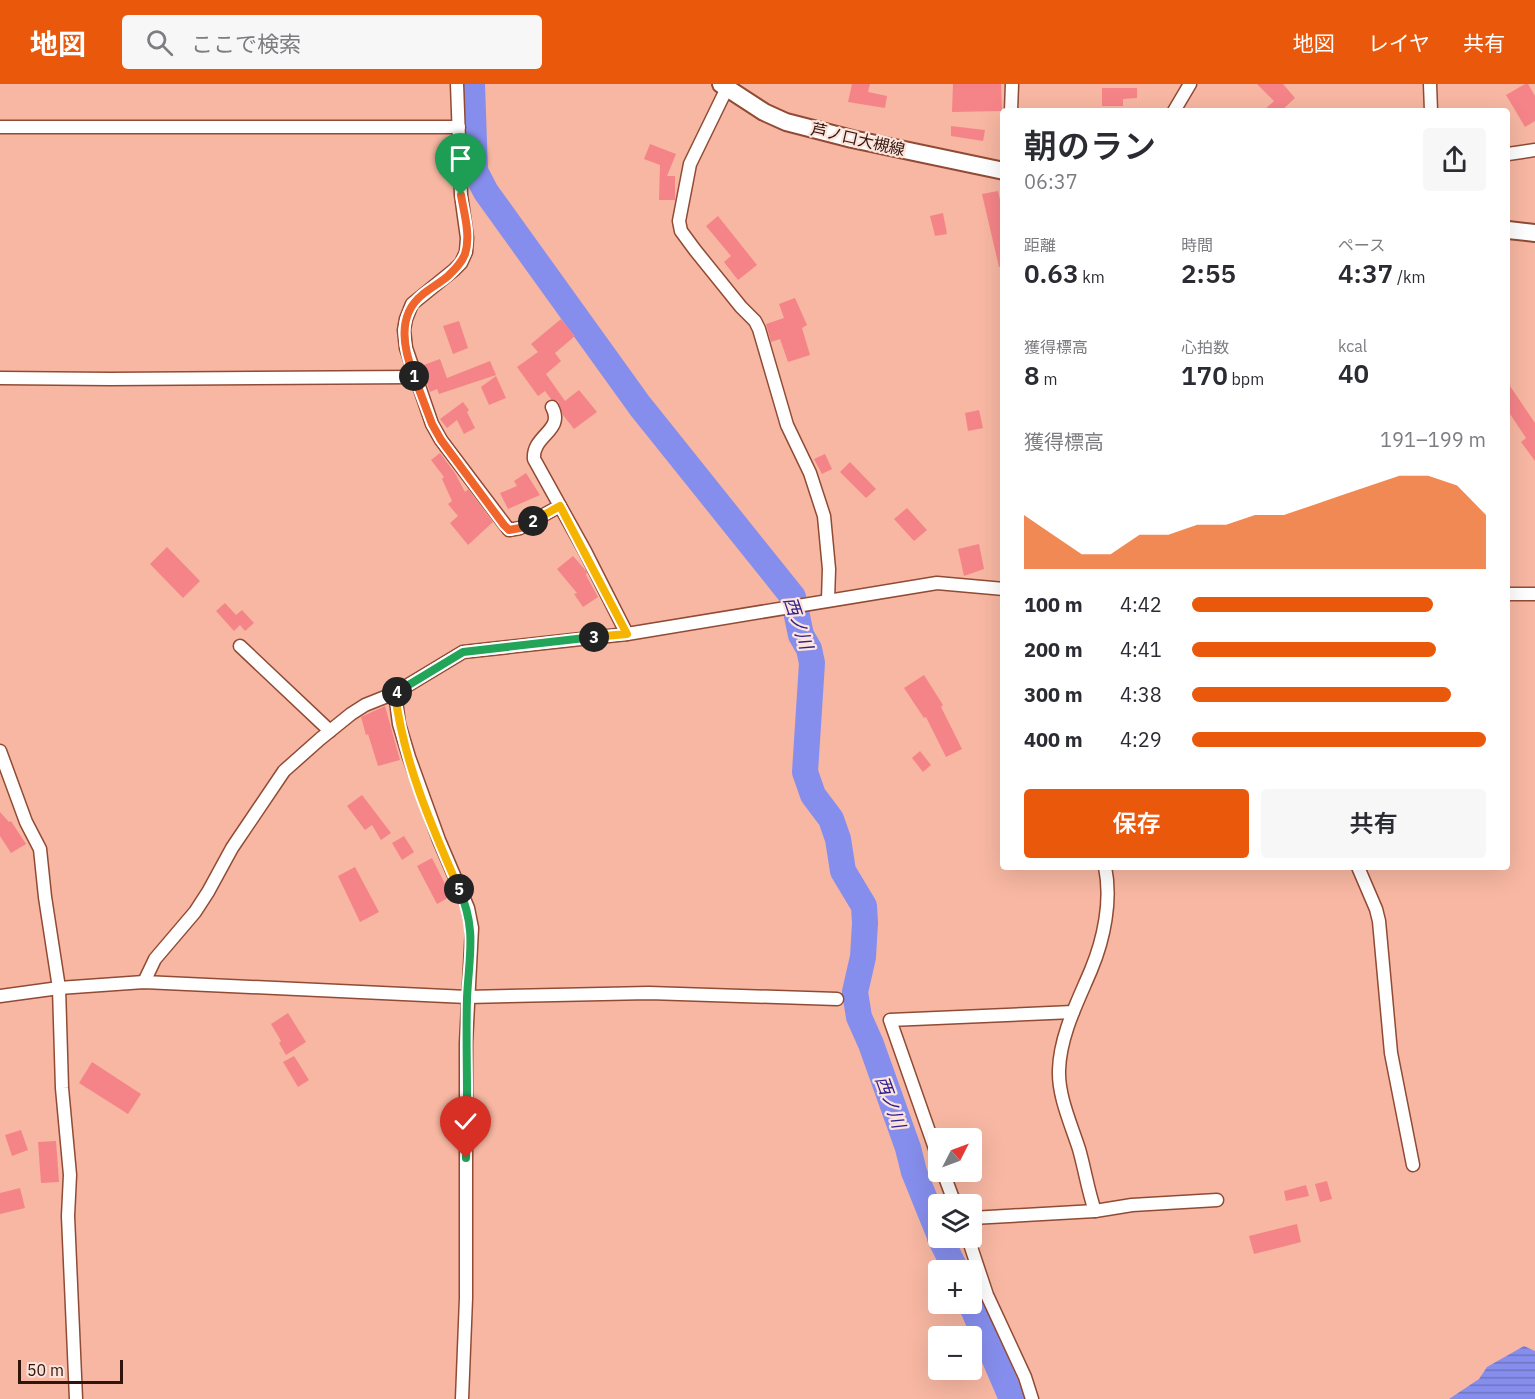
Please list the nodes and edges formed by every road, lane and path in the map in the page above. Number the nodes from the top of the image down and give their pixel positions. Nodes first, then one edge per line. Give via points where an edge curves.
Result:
1 (457, 84) edge
2 (1012, 84) edge
3 (1190, 84) edge
4 (1430, 84) edge
5 (724, 86) edge
6 (1011, 108) edge
7 (1176, 108) edge
8 (1431, 108) edge
9 (0, 127) edge
10 (459, 127) junction
11 (1535, 150) edge
12 (1510, 154) edge
13 (1000, 170) edge
14 (1510, 230) edge
15 (1535, 233) edge
16 (415, 377) junction
17 (0, 378) edge
18 (552, 407) dead end
19 (560, 506) junction
20 (1000, 589) edge
21 (1510, 594) edge
22 (1535, 594) edge
23 (828, 600) junction
24 (627, 634) junction
25 (240, 646) dead end
26 (395, 693) junction
27 (330, 731) junction
28 (0, 751) edge
29 (1105, 870) edge
30 (1359, 870) edge
31 (144, 982) junction
32 (59, 988) junction
33 (0, 996) edge
34 (467, 998) junction
35 (837, 999) dead end
36 (1073, 1012) junction
37 (928, 1129) edge
38 (1413, 1166) dead end
39 (1217, 1200) dead end
40 (1095, 1211) junction
41 (982, 1217) edge
42 (971, 1248) edge
43 (76, 1399) edge
44 (462, 1399) edge
45 (1032, 1399) edge

1 - 10 street
2 - 6 street
3 - 7 street
4 - 8 street
5 - 13 main road, 芦ノ口大槻線 via 786,122
5 - 23 street via 690,164 679,221 681,231 759,329 787,425 810,473 824,516
9 - 10 street
10 - 16 street via 466,252 454,270 412,304 404,330
11 - 12 street
14 - 15 main road
16 - 17 street
16 - 19 street via 441,440 509,530
18 - 19 street via 556,423 534,452 536,464
19 - 24 street
20 - 23 street via 937,583
21 - 22 street
23 - 24 street
24 - 26 street via 463,652
25 - 27 street
26 - 27 street via 365,705
26 - 34 street via 399,724 420,790 468,908 471,928
27 - 31 street via 284,771 195,912 155,959
28 - 32 street via 40,849
29 - 36 street via 1104,931
30 - 38 street via 1379,921 1391,1053
31 - 32 street
31 - 34 street
32 - 33 street
32 - 43 street via 70,1175 68,1216
34 - 35 street via 649,993
34 - 44 street
36 - 37 street via 890,1020
36 - 40 street via 1060,1058 1060,1083
39 - 40 street
40 - 41 street
42 - 45 street

